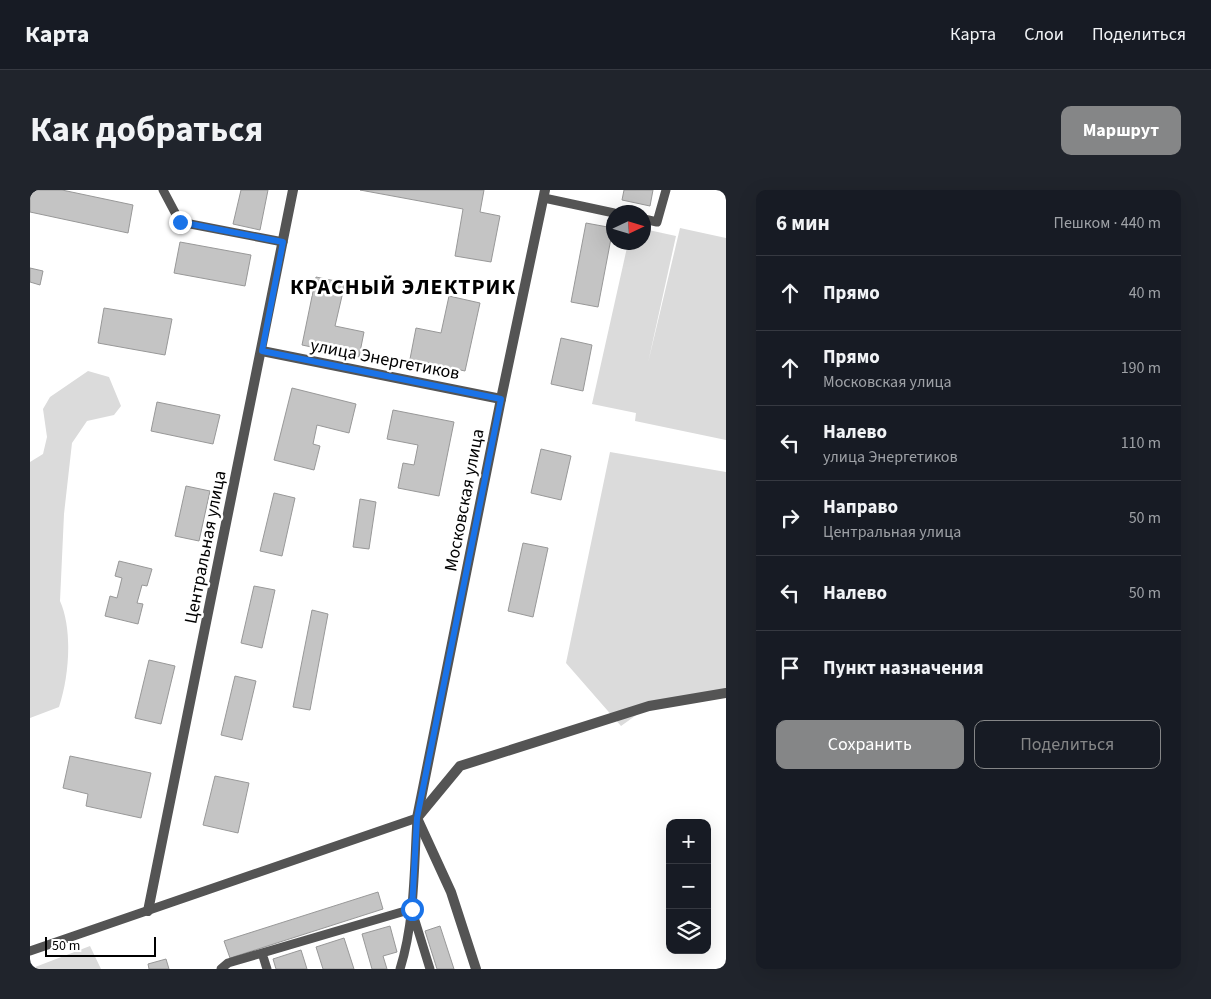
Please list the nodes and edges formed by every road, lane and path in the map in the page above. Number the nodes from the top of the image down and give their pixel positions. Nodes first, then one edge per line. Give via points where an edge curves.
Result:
1 (163, 190) edge
2 (293, 190) edge
3 (666, 190) edge
4 (544, 194) edge
5 (606, 211) edge
6 (651, 221) edge
7 (283, 242) junction
8 (262, 351) junction
9 (501, 399) junction
10 (726, 693) edge
11 (417, 818) junction
12 (412, 909) junction
13 (148, 911) junction
14 (30, 950) edge
15 (262, 953) junction
16 (221, 969) edge
17 (267, 969) edge
18 (400, 969) edge
19 (430, 969) edge
20 (476, 969) edge

1 - 7 lane via 180,222
2 - 7 street, Центральная улица
3 - 6 lane via 657,222
4 - 5 lane
4 - 9 street, Московская улица
7 - 8 street, Центральная улица
8 - 9 street, улица Энергетиков
8 - 13 street, Центральная улица
9 - 11 street, Московская улица
10 - 11 street via 649,706 460,766
11 - 12 lane
11 - 13 lane
11 - 20 street via 451,892
12 - 15 lane
12 - 18 lane via 408,945
12 - 19 lane
13 - 14 lane
15 - 16 lane via 228,963
15 - 17 lane

